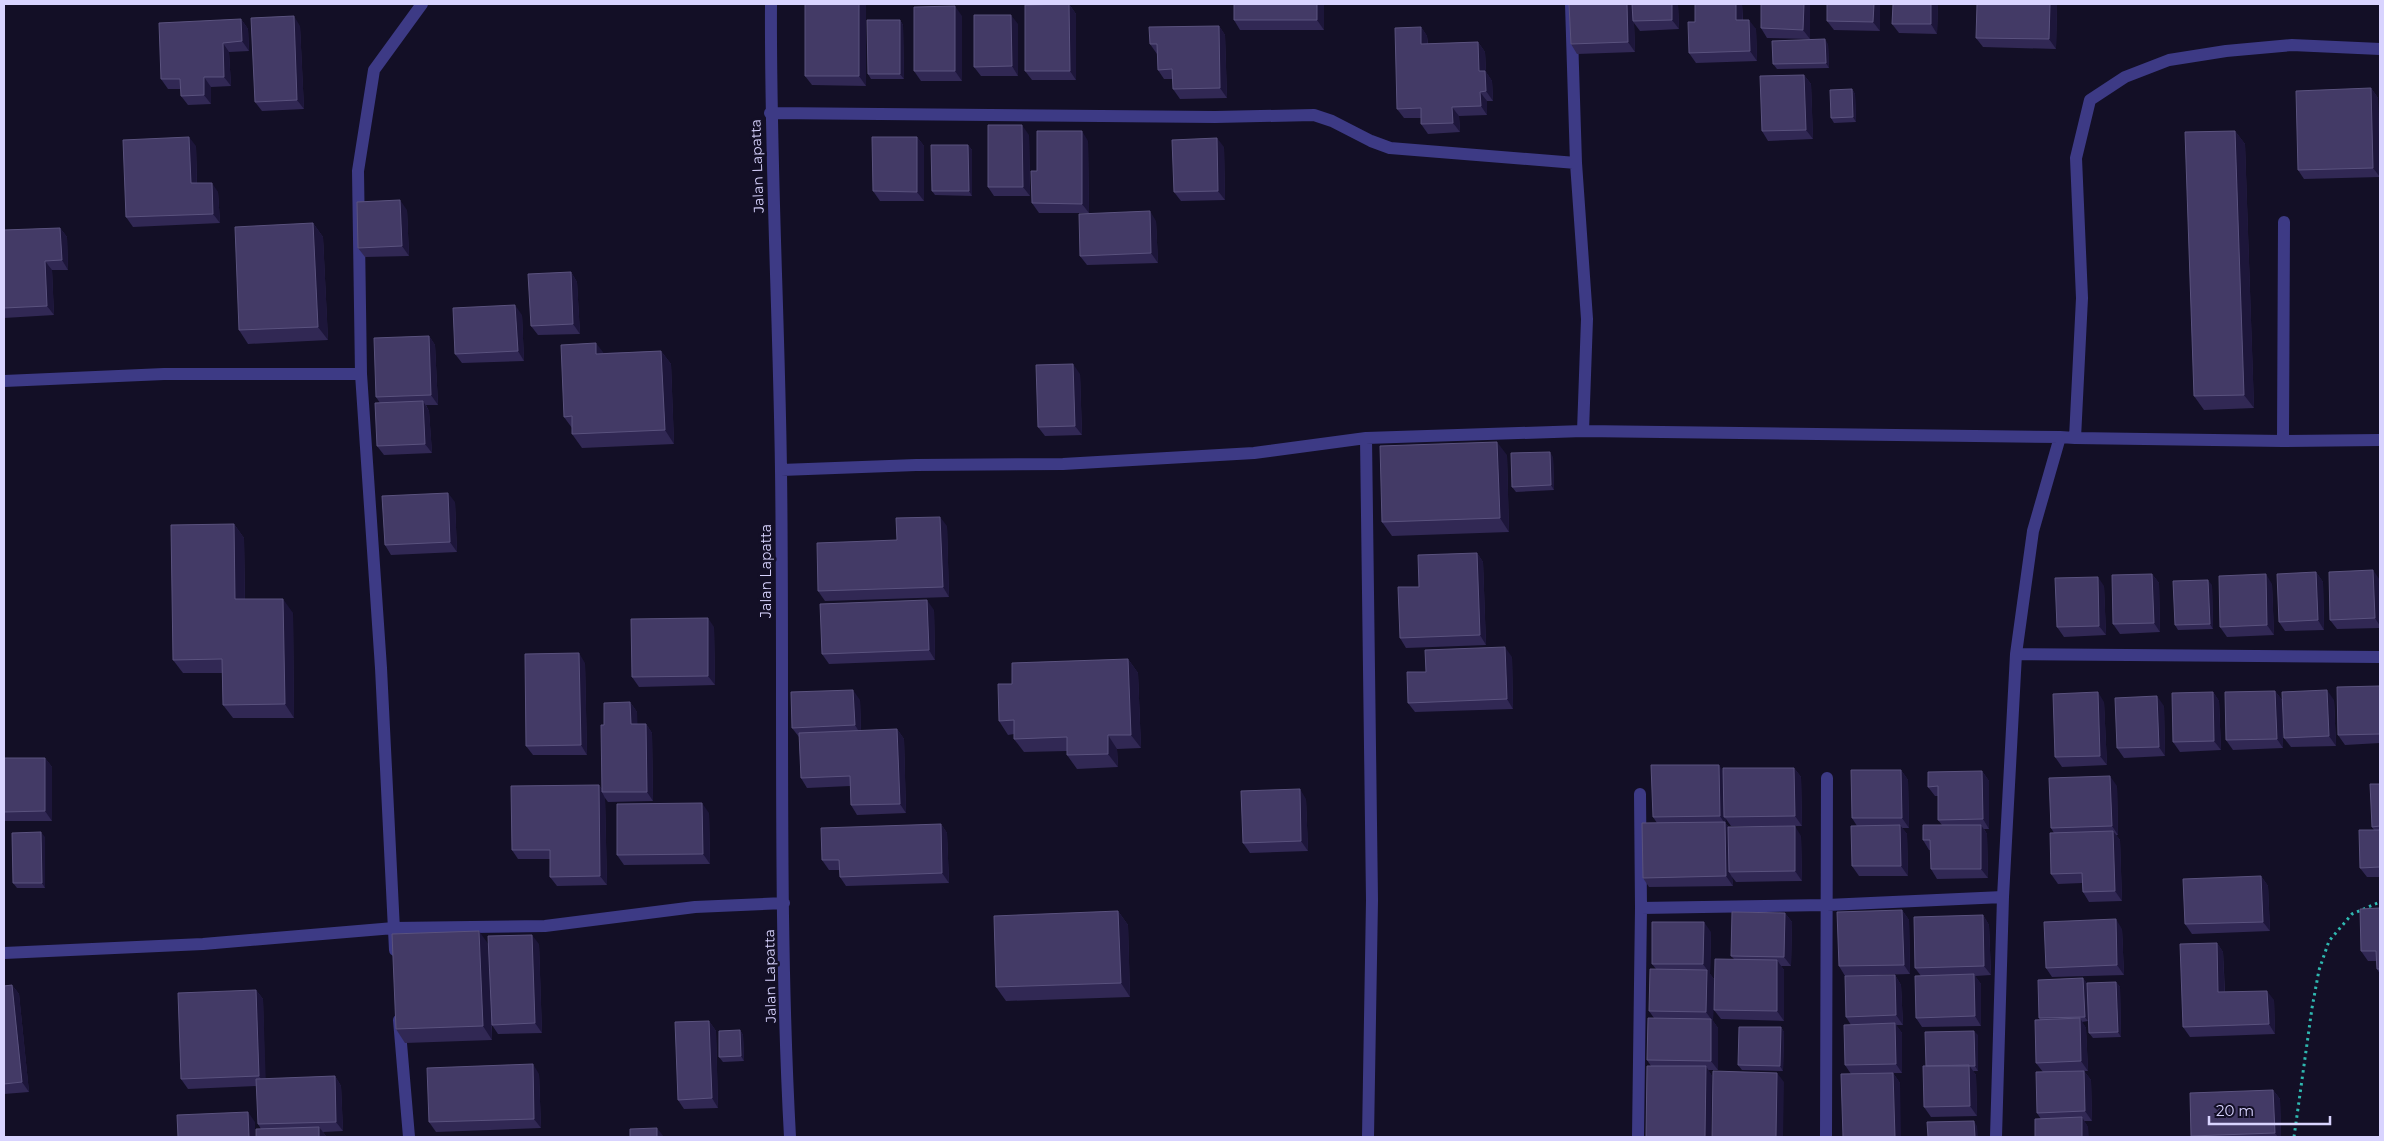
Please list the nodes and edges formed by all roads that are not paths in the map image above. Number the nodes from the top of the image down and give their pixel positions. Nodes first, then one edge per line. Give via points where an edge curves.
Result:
1 (422, 4) edge
2 (771, 4) edge
3 (1571, 4) edge
4 (2380, 49) edge
5 (770, 113) junction
6 (1576, 163) junction
7 (2284, 222) dead end
8 (361, 374) junction
9 (4, 381) edge
10 (1583, 431) junction
11 (1366, 438) junction
12 (2060, 438) junction
13 (2075, 438) junction
14 (2380, 440) edge
15 (2283, 441) junction
16 (781, 470) junction
17 (2016, 654) junction
18 (2380, 657) edge
19 (1827, 778) dead end
20 (1640, 794) dead end
21 (2003, 897) junction
22 (784, 903) junction
23 (1827, 905) junction
24 (1641, 908) junction
25 (394, 928) junction
26 (4, 953) edge
27 (396, 963) edge
28 (398, 1008) edge
29 (409, 1137) edge
30 (790, 1137) edge
31 (1368, 1137) edge
32 (1638, 1137) edge
33 (1826, 1137) edge
34 (1996, 1137) edge

1 - 8 street via 374,70 370,85 358,171
2 - 5 street, Jalan Lapatta
3 - 6 street
4 - 13 street via 2292,45 2169,60 2125,78 2090,100 2076,158 2082,298
5 - 6 street via 1314,115 1390,148
5 - 16 street, Jalan Lapatta
6 - 10 street via 1587,319
7 - 15 street
8 - 9 street via 164,374
8 - 25 street
10 - 11 street
10 - 12 street
11 - 16 street via 1254,454 1187,458
11 - 31 street via 1372,900
12 - 13 street
12 - 17 street via 2033,531
13 - 15 street
14 - 15 street
16 - 22 street, Jalan Lapatta
17 - 18 street
17 - 21 street
19 - 23 street
20 - 24 street
21 - 23 street
21 - 34 street
22 - 25 street via 695,907 546,926
22 - 30 street, Jalan Lapatta
23 - 24 street
23 - 33 street
24 - 32 street
25 - 26 street via 203,944
25 - 27 street
28 - 29 street

